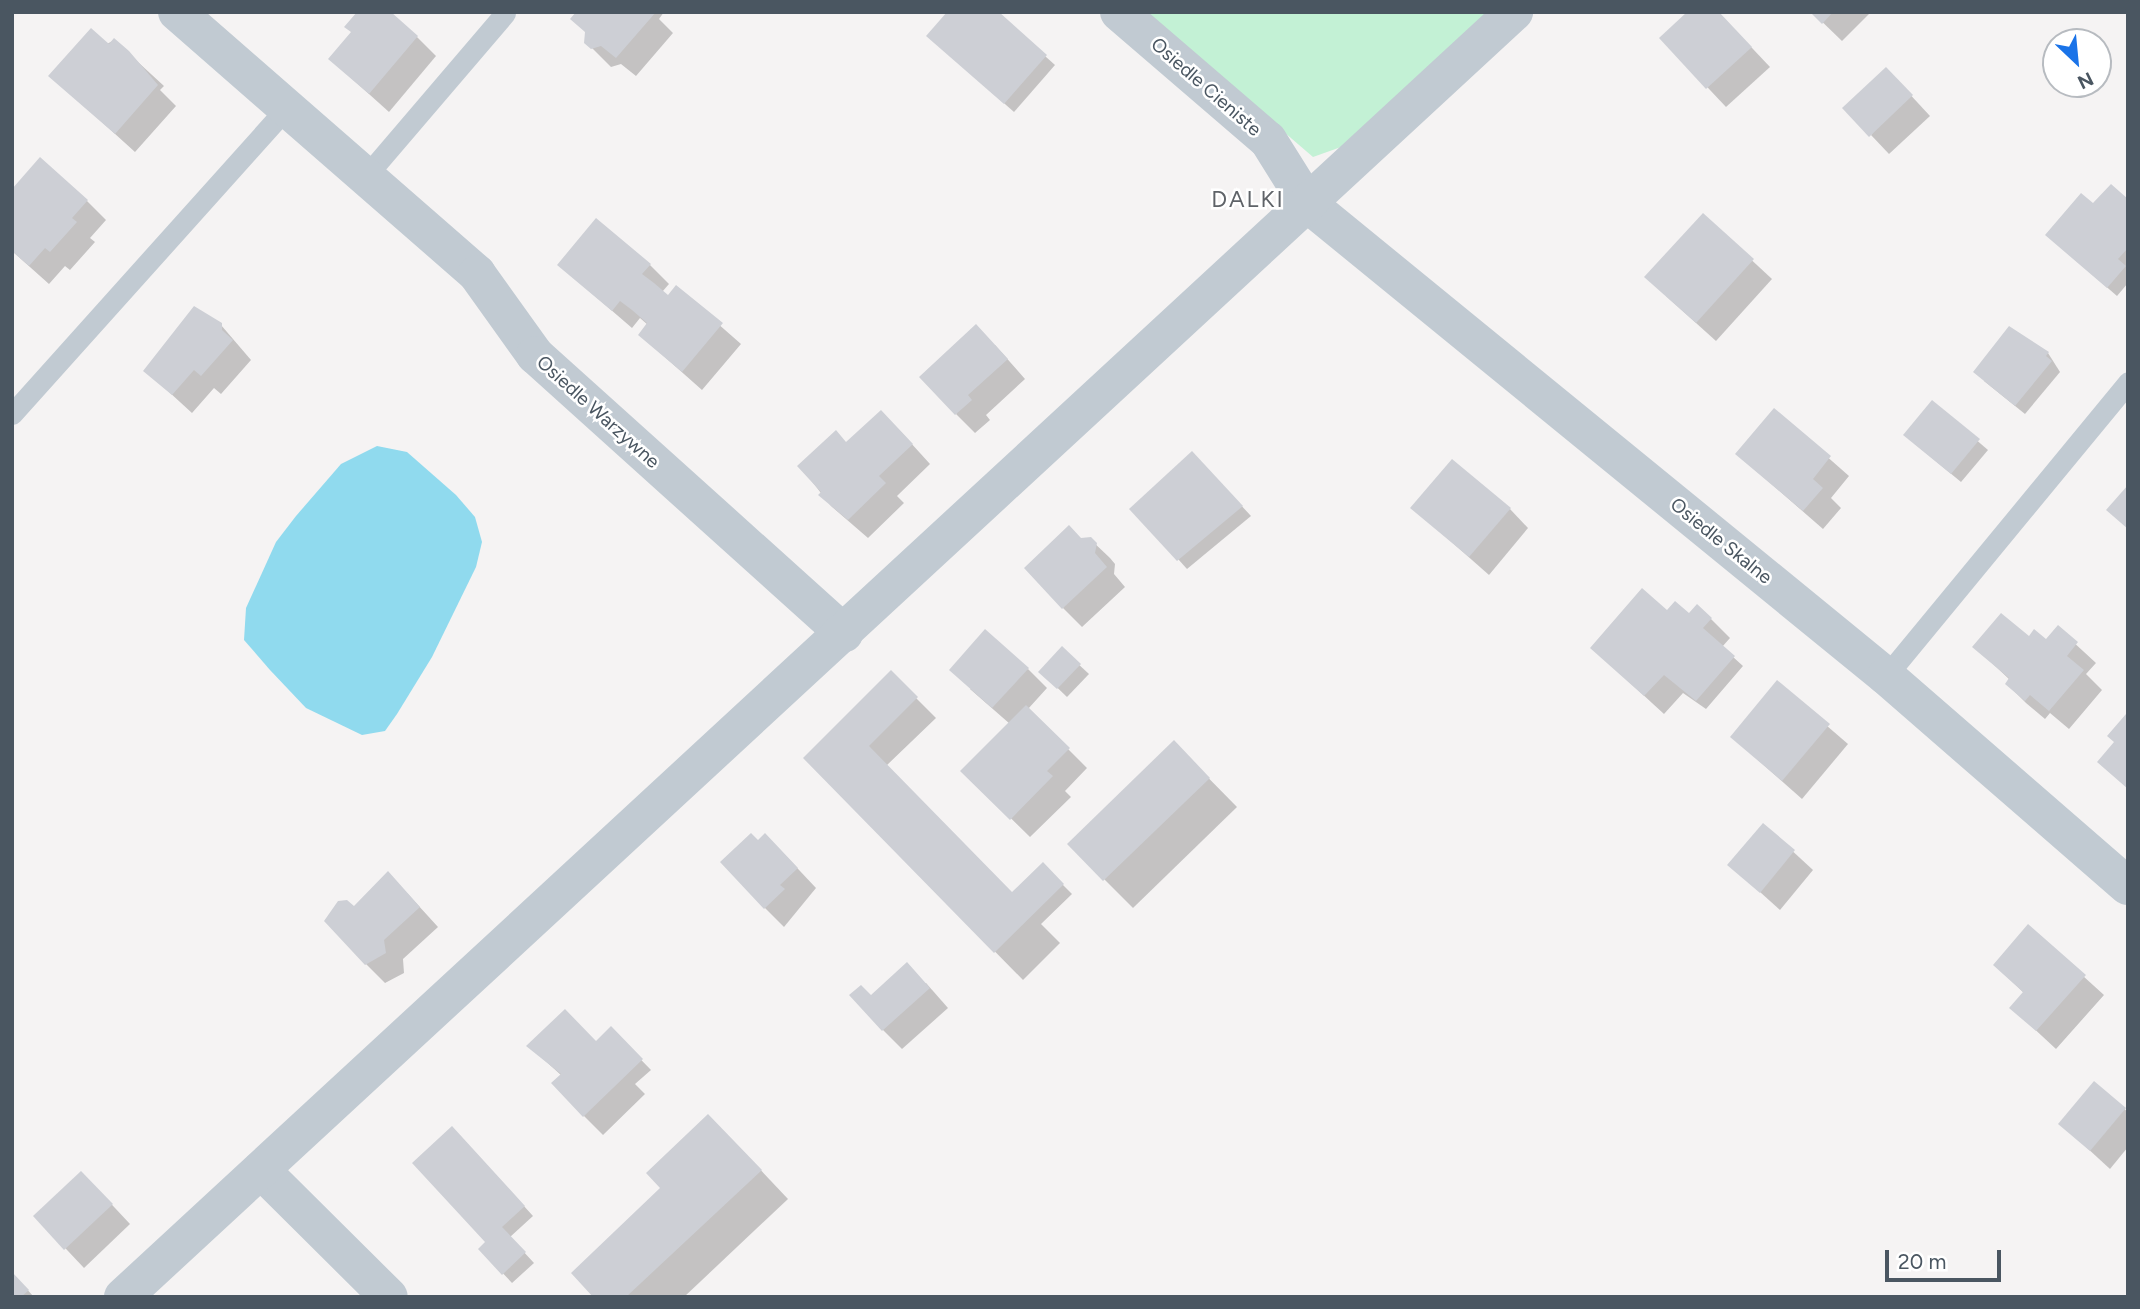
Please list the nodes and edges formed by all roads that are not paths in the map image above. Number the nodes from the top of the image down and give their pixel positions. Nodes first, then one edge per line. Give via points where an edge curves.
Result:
1 (177, 12) edge
2 (1119, 12) edge
3 (1514, 12) edge
4 (505, 13) edge
5 (287, 108) junction
6 (366, 176) junction
7 (1308, 204) junction
8 (2128, 382) edge
9 (12, 414) edge
10 (844, 633) junction
11 (1886, 676) junction
12 (2128, 886) edge
13 (261, 1170) junction
14 (123, 1297) edge
15 (390, 1297) edge

1 - 5 street, Osiedle Warzywne
2 - 7 street, Osiedle Cieniste via 1268,140
3 - 7 street
4 - 6 lane
5 - 6 street, Osiedle Warzywne
5 - 9 lane
6 - 10 street, Osiedle Warzywne via 477,274 535,355
7 - 10 street
7 - 11 street, Osiedle Skalne
8 - 11 lane
10 - 13 street
11 - 12 street, Osiedle Skalne
13 - 14 street
13 - 15 street

